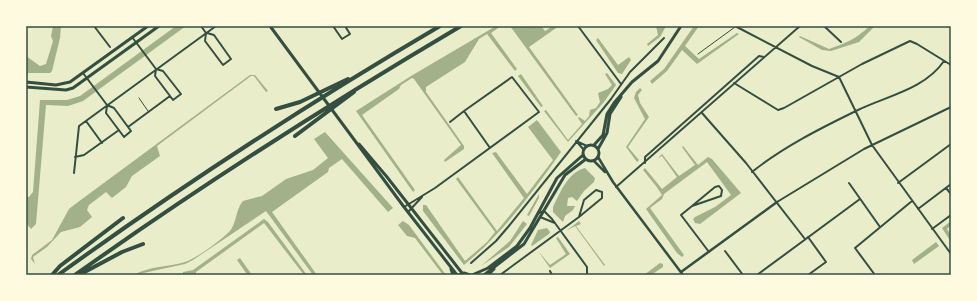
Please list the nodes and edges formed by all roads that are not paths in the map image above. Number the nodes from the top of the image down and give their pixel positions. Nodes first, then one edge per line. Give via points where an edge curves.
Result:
1 (94, 26) edge
2 (148, 26) edge
3 (159, 26) edge
4 (201, 26) edge
5 (216, 26) edge
6 (270, 26) edge
7 (332, 26) edge
8 (345, 26) edge
9 (440, 26) edge
10 (461, 26) edge
11 (578, 26) edge
12 (683, 26) edge
13 (800, 26) edge
14 (824, 26) edge
15 (737, 27) edge
16 (206, 33) junction
17 (132, 37) junction
18 (664, 38) dead end
19 (136, 42) junction
20 (841, 42) dead end
21 (110, 47) dead end
22 (775, 47) junction
23 (698, 54) dead end
24 (764, 57) junction
25 (944, 61) junction
26 (951, 65) edge
27 (156, 69) junction
28 (368, 69) junction
29 (83, 73) junction
30 (374, 77) junction
31 (839, 77) junction
32 (87, 79) junction
33 (27, 82) edge
34 (734, 83) junction
35 (621, 84) junction
36 (27, 87) edge
37 (625, 91) junction
38 (170, 96) junction
39 (139, 98) dead end
40 (107, 105) junction
41 (951, 107) edge
42 (276, 109) dead end
43 (464, 111) junction
44 (856, 111) junction
45 (149, 112) junction
46 (702, 113) junction
47 (689, 118) junction
48 (86, 121) junction
49 (692, 121) junction
50 (450, 122) dead end
51 (128, 127) junction
52 (119, 130) junction
53 (295, 136) dead end
54 (355, 140) junction
55 (576, 140) junction
56 (102, 142) junction
57 (659, 144) junction
58 (951, 144) edge
59 (594, 145) junction
60 (872, 145) junction
61 (587, 146) junction
62 (490, 148) junction
63 (662, 148) junction
64 (598, 149) junction
65 (584, 150) junction
66 (583, 155) junction
67 (75, 157) junction
68 (598, 157) junction
69 (586, 160) junction
70 (594, 161) junction
71 (645, 163) junction
72 (752, 172) junction
73 (74, 174) dead end
74 (608, 175) junction
75 (849, 183) dead end
76 (898, 183) junction
77 (951, 184) edge
78 (616, 187) junction
79 (946, 188) junction
80 (951, 194) edge
81 (423, 196) junction
82 (860, 198) junction
83 (777, 202) junction
84 (912, 202) junction
85 (408, 204) junction
86 (692, 206) junction
87 (404, 207) junction
88 (412, 209) junction
89 (918, 209) junction
90 (544, 211) junction
91 (408, 212) junction
92 (538, 212) junction
93 (951, 215) edge
94 (541, 217) junction
95 (579, 217) junction
96 (123, 218) dead end
97 (555, 223) junction
98 (880, 227) junction
99 (932, 229) junction
100 (560, 231) junction
101 (808, 237) junction
102 (805, 239) junction
103 (143, 244) dead end
104 (709, 252) junction
105 (725, 252) dead end
106 (951, 254) edge
107 (471, 263) dead end
108 (494, 268) junction
109 (451, 269) junction
110 (550, 271) dead end
111 (459, 274) edge
112 (682, 274) edge
113 (52, 275) edge
114 (58, 275) edge
115 (75, 275) edge
116 (78, 275) edge
117 (452, 275) edge
118 (471, 275) edge
119 (484, 275) edge
120 (488, 275) edge
121 (500, 275) edge
122 (552, 275) edge
123 (587, 275) edge
124 (743, 275) edge
125 (757, 275) edge
126 (808, 275) edge
127 (876, 275) edge

1 - 21 street
2 - 17 main road
3 - 19 main road
4 - 16 street
5 - 16 street
6 - 54 main road
7 - 8 street via 342,40 350,34
9 - 28 highway
10 - 30 highway
11 - 35 street
12 - 37 main road via 654,66 632,82
13 - 22 street
14 - 20 street
15 - 22 street
15 - 23 lane
16 - 16 street via 214,35 231,59 223,65 205,41
16 - 27 street
17 - 19 street
17 - 29 main road
18 - 35 street
19 - 27 street
19 - 32 main road
22 - 24 street
22 - 31 street
24 - 34 street
24 - 47 street via 759,56
25 - 26 street
25 - 31 street via 910,42
25 - 44 street via 936,73 922,82
27 - 38 street via 155,76
27 - 38 street via 163,71 180,94 173,100
27 - 40 street
28 - 42 highway via 300,102
28 - 114 highway via 186,185
29 - 32 street
29 - 33 main road via 63,84
30 - 53 highway
30 - 115 highway via 192,194
31 - 34 street via 778,110
31 - 44 street
32 - 36 main road via 66,90
32 - 40 street
34 - 46 street
35 - 55 street
37 - 59 main road via 609,110 602,135
37 - 64 main road via 610,114 607,133
38 - 45 street
39 - 45 lane
40 - 48 street
40 - 51 street via 114,108
40 - 52 street via 106,113
41 - 60 street
43 - 50 street
43 - 62 street
43 - 62 street via 512,77 539,112
44 - 60 street
44 - 72 street via 772,156
45 - 51 street
46 - 49 street
46 - 72 street
47 - 49 street
47 - 57 street
48 - 56 street
48 - 67 street via 78,128
49 - 63 street
51 - 52 street via 131,131 124,137
52 - 56 street
54 - 85 main road
54 - 87 main road
55 - 61 street
55 - 65 street
55 - 107 street via 508,227
56 - 67 street via 83,156
57 - 63 street
57 - 71 street via 645,157
58 - 76 street
59 - 61 main road
59 - 64 main road
60 - 76 street
60 - 83 street
61 - 65 main road
62 - 81 street
63 - 71 street
64 - 68 main road
65 - 66 main road
66 - 69 main road
66 - 92 main road via 557,178
67 - 73 street
68 - 70 main road
68 - 74 street
69 - 70 main road
69 - 90 main road via 565,175
70 - 74 street
71 - 78 street
72 - 83 street
74 - 78 street
75 - 82 street
76 - 84 street
77 - 79 street
78 - 112 street
79 - 80 street
79 - 89 street
81 - 85 street
81 - 88 street
82 - 98 street
82 - 101 street
83 - 102 street
83 - 104 street
84 - 89 street
84 - 98 street
85 - 87 street
85 - 88 main road
86 - 86 street via 721,196 722,190 716,187
86 - 104 street via 681,215
87 - 91 main road
88 - 91 street
88 - 111 main road
89 - 99 street
90 - 92 street
90 - 94 main road
90 - 97 street
91 - 109 main road
92 - 94 street
92 - 118 main road via 516,247 488,268
93 - 99 street
94 - 97 street
94 - 108 main road via 524,244
95 - 95 street via 602,198 602,192 596,190 585,198
95 - 100 street
96 - 113 highway via 60,266
97 - 100 street
98 - 127 street via 855,248
99 - 106 street
100 - 121 street
100 - 123 street via 587,268
101 - 102 street
101 - 126 street via 826,262
102 - 125 street
103 - 116 highway
104 - 112 street
105 - 124 street
108 - 119 main road
108 - 120 main road
109 - 111 main road
109 - 117 main road
110 - 122 street
111 - 118 main road

